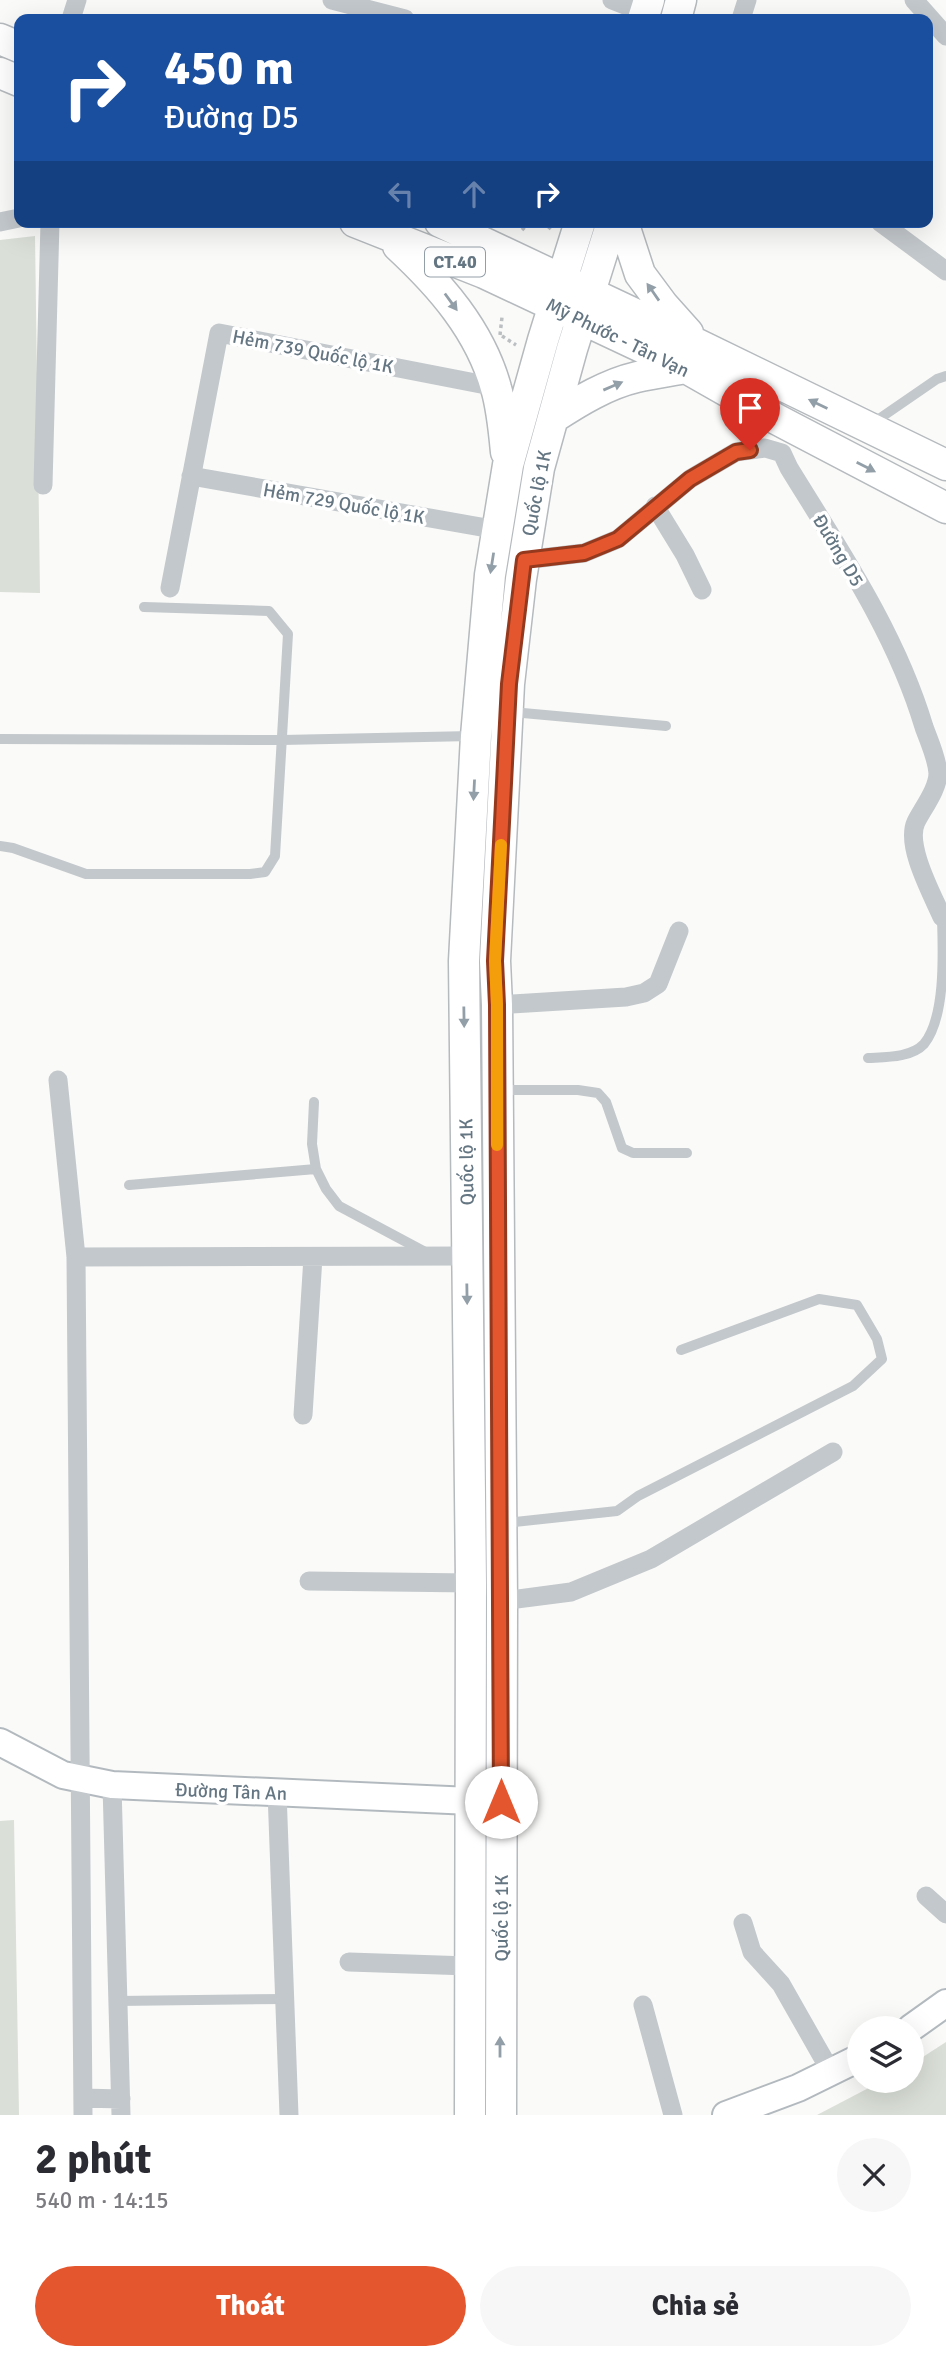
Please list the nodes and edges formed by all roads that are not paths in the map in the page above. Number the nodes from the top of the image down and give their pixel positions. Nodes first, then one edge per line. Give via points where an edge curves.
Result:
1 (332, 0) edge
2 (612, 0) edge
3 (914, 0) edge
4 (646, 11) edge
5 (386, 14) edge
6 (926, 14) edge
7 (933, 21) edge
8 (946, 36) edge
9 (50, 228) edge
10 (369, 228) edge
11 (450, 228) edge
12 (578, 228) edge
13 (610, 228) edge
14 (625, 228) edge
15 (888, 228) edge
16 (387, 236) junction
17 (946, 271) edge
18 (558, 293) junction
19 (586, 306) junction
20 (692, 356) junction
21 (946, 376) edge
22 (496, 387) junction
23 (553, 418) junction
24 (867, 428) junction
25 (821, 443) junction
26 (782, 453) junction
27 (508, 465) junction
28 (946, 465) edge
29 (191, 476) junction
30 (43, 485) dead end
31 (655, 506) junction
32 (946, 508) edge
33 (498, 530) junction
34 (524, 560) junction
35 (170, 588) dead end
36 (702, 590) dead end
37 (144, 607) dead end
38 (508, 712) junction
39 (666, 726) dead end
40 (476, 736) junction
41 (0, 739) edge
42 (282, 740) junction
43 (0, 846) edge
44 (944, 918) edge
45 (680, 931) dead end
46 (497, 1005) junction
47 (868, 1058) dead end
48 (58, 1080) dead end
49 (496, 1090) junction
50 (314, 1102) dead end
51 (687, 1153) dead end
52 (316, 1169) junction
53 (129, 1185) dead end
54 (313, 1256) junction
55 (434, 1256) junction
56 (467, 1256) junction
57 (76, 1257) junction
58 (681, 1350) dead end
59 (303, 1415) dead end
60 (834, 1452) dead end
61 (501, 1523) junction
62 (309, 1581) dead end
63 (471, 1583) junction
64 (502, 1601) junction
65 (0, 1742) edge
66 (79, 1779) junction
67 (112, 1785) junction
68 (277, 1792) junction
69 (471, 1801) junction
70 (501, 1802) junction
71 (926, 1896) dead end
72 (946, 1914) edge
73 (743, 1923) dead end
74 (349, 1962) dead end
75 (469, 1966) junction
76 (285, 1999) junction
77 (118, 2001) junction
78 (946, 2003) edge
79 (643, 2005) dead end
80 (924, 2019) edge
81 (847, 2064) edge
82 (831, 2072) junction
83 (83, 2106) edge
84 (121, 2107) edge
85 (289, 2115) edge
86 (470, 2115) edge
87 (501, 2115) edge
88 (673, 2115) edge
89 (726, 2115) edge

1 - 5 street
2 - 4 street
3 - 6 street
7 - 8 street
9 - 30 street
10 - 16 main road, Mỹ Phước - Tân Vạn / CT.40
11 - 18 main road, Mỹ Phước - Tân Vạn / CT.40
12 - 18 main road, Quốc lộ 1K
13 - 19 main road, Quốc lộ 1K
20 -> 14 main road via 640,274
15 - 17 street
16 - 18 main road, Mỹ Phước - Tân Vạn / CT.40 via 484,273
16 -> 22 main road via 450,300 468,326
18 - 19 main road, Mỹ Phước - Tân Vạn
18 - 27 main road, Quốc lộ 1K
19 - 20 main road, Mỹ Phước - Tân Vạn
19 - 23 main road, Quốc lộ 1K
23 -> 20 main road via 586,397
24 -> 20 main road, Mỹ Phước - Tân Vạn
20 - 25 main road, Mỹ Phước - Tân Vạn
21 - 24 lane
22 - 27 main road
22 - 29 street, Hẻm 739 Quốc lộ 1K via 219,333
23 - 34 main road, Quốc lộ 1K via 539,468
24 - 28 main road, Mỹ Phước - Tân Vạn
25 - 26 street
25 -> 32 main road, Mỹ Phước - Tân Vạn
26 - 31 street via 765,448 736,452
26 - 44 street, Đường D5 via 867,596 917,702 938,775 914,825 916,857
27 - 33 main road, Quốc lộ 1K
29 - 33 street, Hẻm 729 Quốc lộ 1K
29 - 35 street, Hẻm 739 Quốc lộ 1K
31 - 34 street via 618,539 584,553
31 - 36 street
33 -> 40 main road, Quốc lộ 1K
34 - 38 main road, Quốc lộ 1K
37 - 42 lane via 269,611 288,634
38 - 39 lane
38 - 46 main road, Quốc lộ 1K via 495,961
40 - 42 lane
40 -> 56 main road, Quốc lộ 1K via 464,961
41 - 42 lane
42 - 43 lane via 278,836 275,856 265,872 86,874
44 - 47 lane via 940,1014 924,1045 903,1056
45 - 46 street via 658,984 644,993
46 - 49 main road, Quốc lộ 1K
48 - 57 street
49 - 51 lane via 598,1093 606,1102 622,1148 633,1153
49 - 61 main road, Quốc lộ 1K
50 - 52 lane
52 - 53 lane
52 - 55 lane via 339,1206
54 - 55 street
54 - 57 street
54 - 59 street
55 - 56 street
56 -> 63 main road, Quốc lộ 1K
57 - 66 street
58 - 61 lane via 819,1299 857,1305 877,1339 882,1359 853,1386 617,1511
60 - 64 street via 651,1559 571,1592
61 - 64 main road, Quốc lộ 1K
62 - 63 street
63 - 69 main road, Quốc lộ 1K
64 - 70 main road, Quốc lộ 1K
65 - 66 street, Đường Tân An
66 - 67 street, Đường Tân An
66 - 83 street
67 - 68 street, Đường Tân An
67 - 77 street
68 - 69 street, Đường Tân An
68 - 76 street
69 - 70 main road
69 - 75 main road, Quốc lộ 1K
87 -> 70 main road, Quốc lộ 1K
71 - 72 street
73 - 82 street via 752,1952 781,1984
74 - 75 street
75 - 86 main road, Quốc lộ 1K
76 - 77 lane
76 - 85 street
77 - 84 street
78 - 80 street
79 - 88 street
81 - 82 street
82 - 89 street
83 - 84 street

